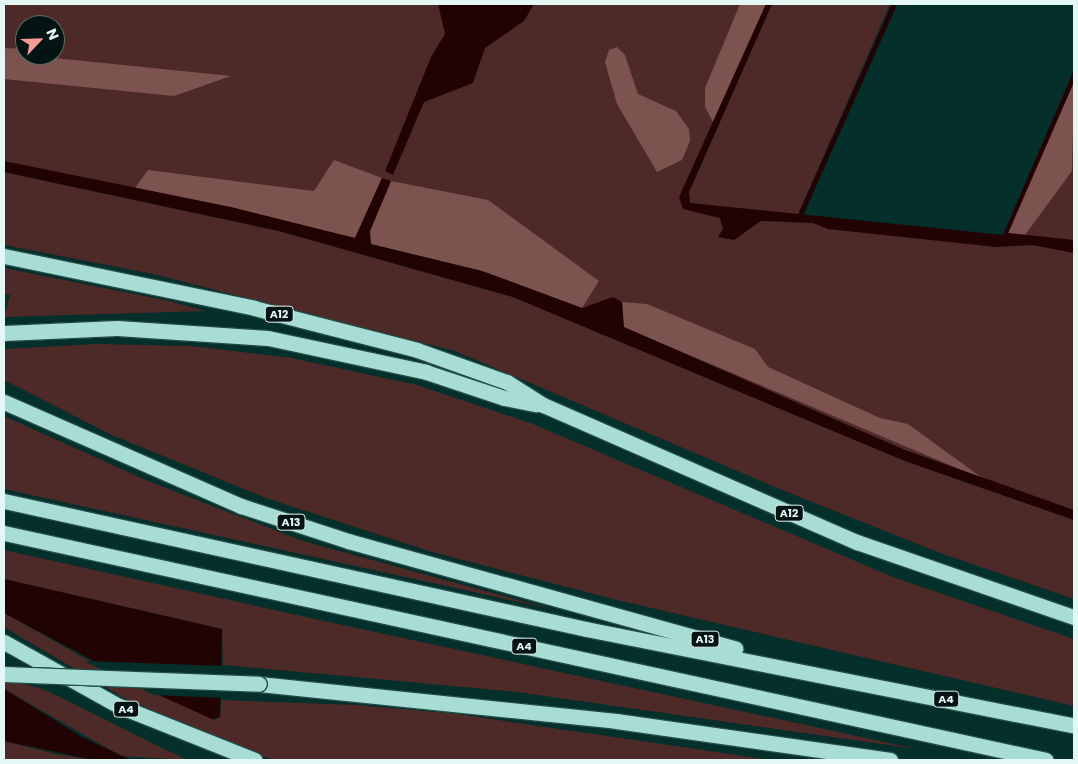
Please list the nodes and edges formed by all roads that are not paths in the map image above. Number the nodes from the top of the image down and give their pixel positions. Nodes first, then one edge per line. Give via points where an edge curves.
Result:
1 (4, 256) edge
2 (4, 333) edge
3 (4, 402) edge
4 (543, 405) junction
5 (4, 501) edge
6 (4, 533) edge
7 (1074, 618) edge
8 (4, 642) edge
9 (818, 672) junction
10 (4, 674) edge
11 (1074, 726) edge
12 (855, 755) junction
13 (254, 760) edge
14 (876, 760) edge
15 (890, 760) edge
16 (1046, 760) edge

1 - 4 highway, A12 via 254,308 390,342 507,382
2 - 4 highway, A12 via 117,328 268,338 417,370 504,398
3 - 9 highway, A13 via 250,508 358,543
4 - 7 highway, A12 via 857,542
5 - 9 highway, A4 via 586,629
6 - 16 highway, A4
8 - 13 highway, A4 via 141,716
9 - 11 highway, A4
10 - 12 highway, bridge via 259,684 546,712
12 - 14 highway
12 - 15 highway

